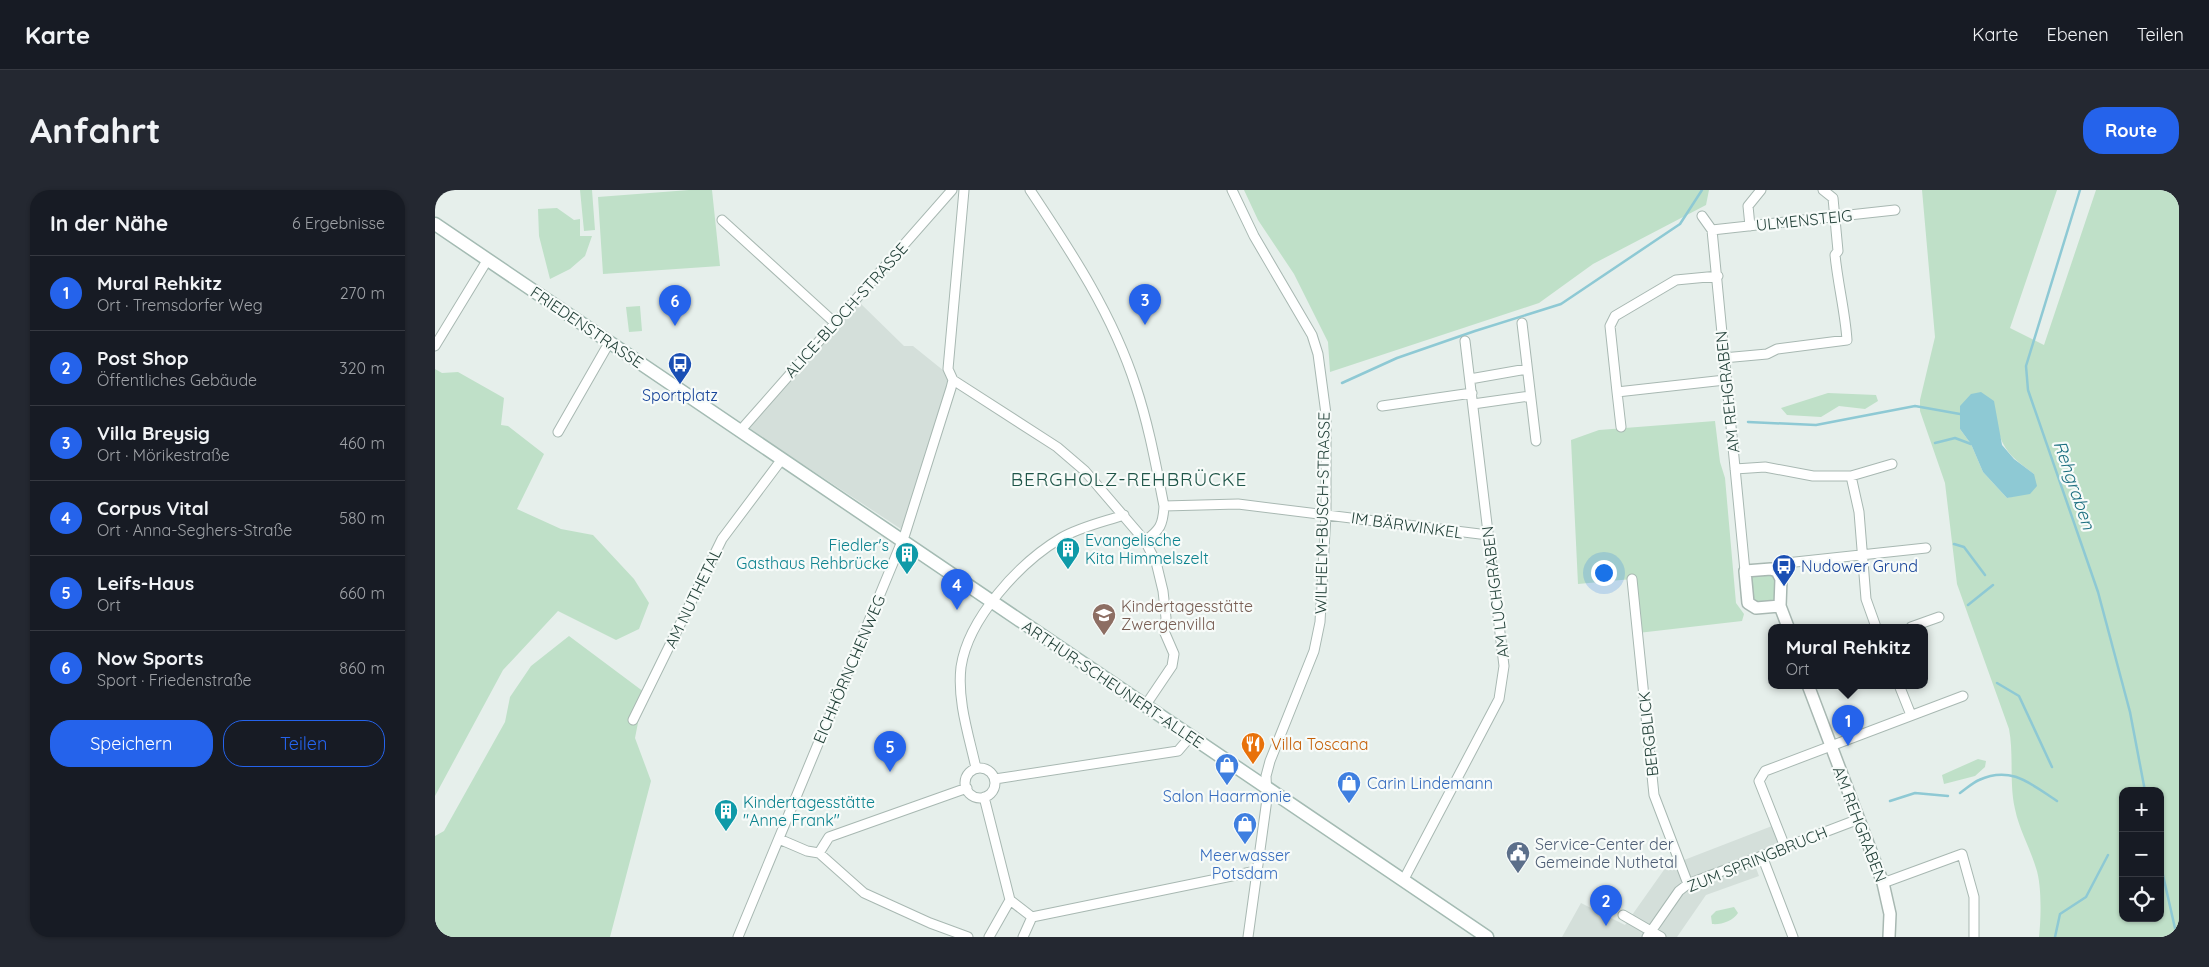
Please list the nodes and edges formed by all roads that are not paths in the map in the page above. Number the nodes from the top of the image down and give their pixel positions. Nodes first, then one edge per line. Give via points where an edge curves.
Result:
1 (952, 190) edge
2 (964, 190) edge
3 (1030, 190) edge
4 (1232, 190) edge
5 (1761, 190) edge
6 (1823, 190) edge
7 (1895, 210) dead end
8 (1702, 216) dead end
9 (1836, 216) junction
10 (722, 220) dead end
11 (435, 224) edge
12 (1750, 226) junction
13 (1712, 230) junction
14 (488, 259) junction
15 (1718, 276) junction
16 (835, 323) junction
17 (1523, 323) dead end
18 (1465, 341) dead end
19 (609, 343) junction
20 (435, 346) edge
21 (1723, 358) junction
22 (1527, 369) junction
23 (1470, 379) junction
24 (953, 380) junction
25 (1725, 380) junction
26 (1617, 392) junction
27 (1472, 393) junction
28 (1530, 396) junction
29 (1473, 404) junction
30 (1382, 406) dead end
31 (1621, 427) dead end
32 (740, 431) junction
33 (558, 432) dead end
34 (1536, 441) dead end
35 (782, 459) junction
36 (1892, 464) dead end
37 (1735, 469) junction
38 (1851, 476) junction
39 (1164, 506) junction
40 (1326, 514) junction
41 (1124, 515) junction
42 (1488, 535) junction
43 (902, 541) junction
44 (1145, 541) junction
45 (1926, 548) dead end
46 (1862, 554) junction
47 (1745, 571) junction
48 (1777, 571) junction
49 (1632, 579) dead end
50 (993, 601) junction
51 (1780, 606) junction
52 (1939, 617) dead end
53 (1787, 624) edge
54 (1875, 624) edge
55 (1919, 624) edge
56 (1810, 689) edge
57 (1901, 689) edge
58 (1963, 696) dead end
59 (1145, 706) junction
60 (1911, 715) junction
61 (633, 720) dead end
62 (1190, 737) junction
63 (1831, 746) junction
64 (976, 768) junction
65 (995, 779) junction
66 (967, 788) junction
67 (1266, 788) junction
68 (984, 797) junction
69 (1859, 819) junction
70 (779, 839) junction
71 (1785, 847) junction
72 (819, 854) junction
73 (1761, 856) junction
74 (1256, 872) junction
75 (1403, 881) junction
76 (1883, 883) junction
77 (1688, 884) junction
78 (1010, 900) junction
79 (1623, 915) dead end
80 (1032, 917) junction
81 (1649, 934) edge
82 (738, 937) edge
83 (968, 937) edge
84 (989, 937) edge
85 (1023, 937) edge
86 (1248, 937) edge
87 (1487, 937) edge
88 (1661, 937) edge
89 (1793, 937) edge
90 (1889, 937) edge
91 (1974, 937) edge

1 - 16 street, ALICE-BLOCH-STRASSE
2 - 24 street, EICHHÖRNCHENWEG via 948,369
3 - 39 street via 1095,292 1121,346 1148,431
4 - 40 street, WILHELM-BUSCH-STRASSE via 1254,236 1302,316 1318,354 1326,414
5 - 12 street via 1748,206
6 - 9 street via 1833,198
7 - 9 street, ULMENSTEIG
8 - 13 street, AM REHGRABEN
9 - 12 street, ULMENSTEIG
9 - 21 street via 1838,290 1844,305 1847,340
10 - 16 street
11 - 14 main road, FRIEDENSTRASSE
12 - 13 street, ULMENSTEIG
13 - 15 street, AM REHGRABEN
14 - 19 main road, FRIEDENSTRASSE
14 - 20 street
15 - 21 street, AM REHGRABEN
15 - 26 street via 1676,280 1615,316 1610,326
16 - 32 street, ALICE-BLOCH-STRASSE
17 - 22 street
18 - 23 street, AM LUCHGRABEN
19 - 32 main road, FRIEDENSTRASSE
19 - 33 street
21 - 25 street, AM REHGRABEN
22 - 23 street
22 - 28 street
23 - 27 street, AM LUCHGRABEN
24 - 41 street via 1057,447 1085,470
24 - 43 street, EICHHÖRNCHENWEG via 920,493
25 - 26 street
25 - 37 street, AM REHGRABEN
26 - 31 street
27 - 29 street, AM LUCHGRABEN
27 - 30 street
28 - 29 street
28 - 34 street
29 - 42 street, AM LUCHGRABEN
32 - 35 main road, ARTHUR-SCHEUNERT-ALLEE
35 - 43 main road, ARTHUR-SCHEUNERT-ALLEE
35 - 61 street, AM NUTHETAL via 722,539
36 - 38 street
37 - 38 street via 1765,467 1813,476
37 - 47 street, AM REHGRABEN
38 - 46 street via 1859,512
39 - 40 street, IM BÄRWINKEL via 1238,504
39 - 44 street via 1158,531
40 - 42 street, IM BÄRWINKEL
40 - 67 street, WILHELM-BUSCH-STRASSE via 1320,622 1314,651 1270,761
41 - 44 street
41 - 50 street via 1061,538 1020,570
42 - 75 street, AM LUCHGRABEN via 1504,666 1499,699
43 - 50 main road, ARTHUR-SCHEUNERT-ALLEE
43 - 70 street, EICHHÖRNCHENWEG
44 - 59 street via 1156,562 1163,591 1164,631 1173,654 1172,666
45 - 46 street
46 - 48 street via 1787,563
46 - 54 street via 1866,599
47 - 48 street
47 - 51 street, AM REHGRABEN via 1748,603 1756,608
48 - 51 street via 1781,579
49 - 77 street, BERGBLICK via 1653,795
50 - 59 main road, ARTHUR-SCHEUNERT-ALLEE
50 - 64 street via 977,622 961,667 963,708
51 - 53 street
52 - 55 street
56 - 63 street, AM REHGRABEN
57 - 60 street
58 - 60 street
59 - 62 main road, ARTHUR-SCHEUNERT-ALLEE
60 - 63 street
62 - 65 street via 1178,751
62 - 67 main road, ARTHUR-SCHEUNERT-ALLEE
63 - 69 street, AM REHGRABEN
63 - 71 street via 1765,771 1759,781
64 - 65 street via 988,770
64 - 66 street via 967,776
65 - 68 street via 993,790
66 - 68 street via 974,796
66 - 72 street via 829,837
67 - 74 street, WILHELM-BUSCH-STRASSE
67 - 75 main road, ARTHUR-SCHEUNERT-ALLEE
68 - 78 street
69 - 71 street, ZUM SPRINGBRUCH
69 - 76 street, AM REHGRABEN
70 - 72 street
70 - 82 street, EICHHÖRNCHENWEG
71 - 73 street, ZUM SPRINGBRUCH
72 - 83 street via 864,893
73 - 77 street, ZUM SPRINGBRUCH
73 - 89 street
74 - 80 street
74 - 86 street, WILHELM-BUSCH-STRASSE
75 - 87 main road, ARTHUR-SCHEUNERT-ALLEE
76 - 90 street, AM REHGRABEN via 1890,914
76 - 91 street via 1962,854 1974,897
77 - 81 street, ZUM SPRINGBRUCH via 1679,891
78 - 80 street
78 - 84 street
79 - 81 street
80 - 85 street
81 - 88 street

